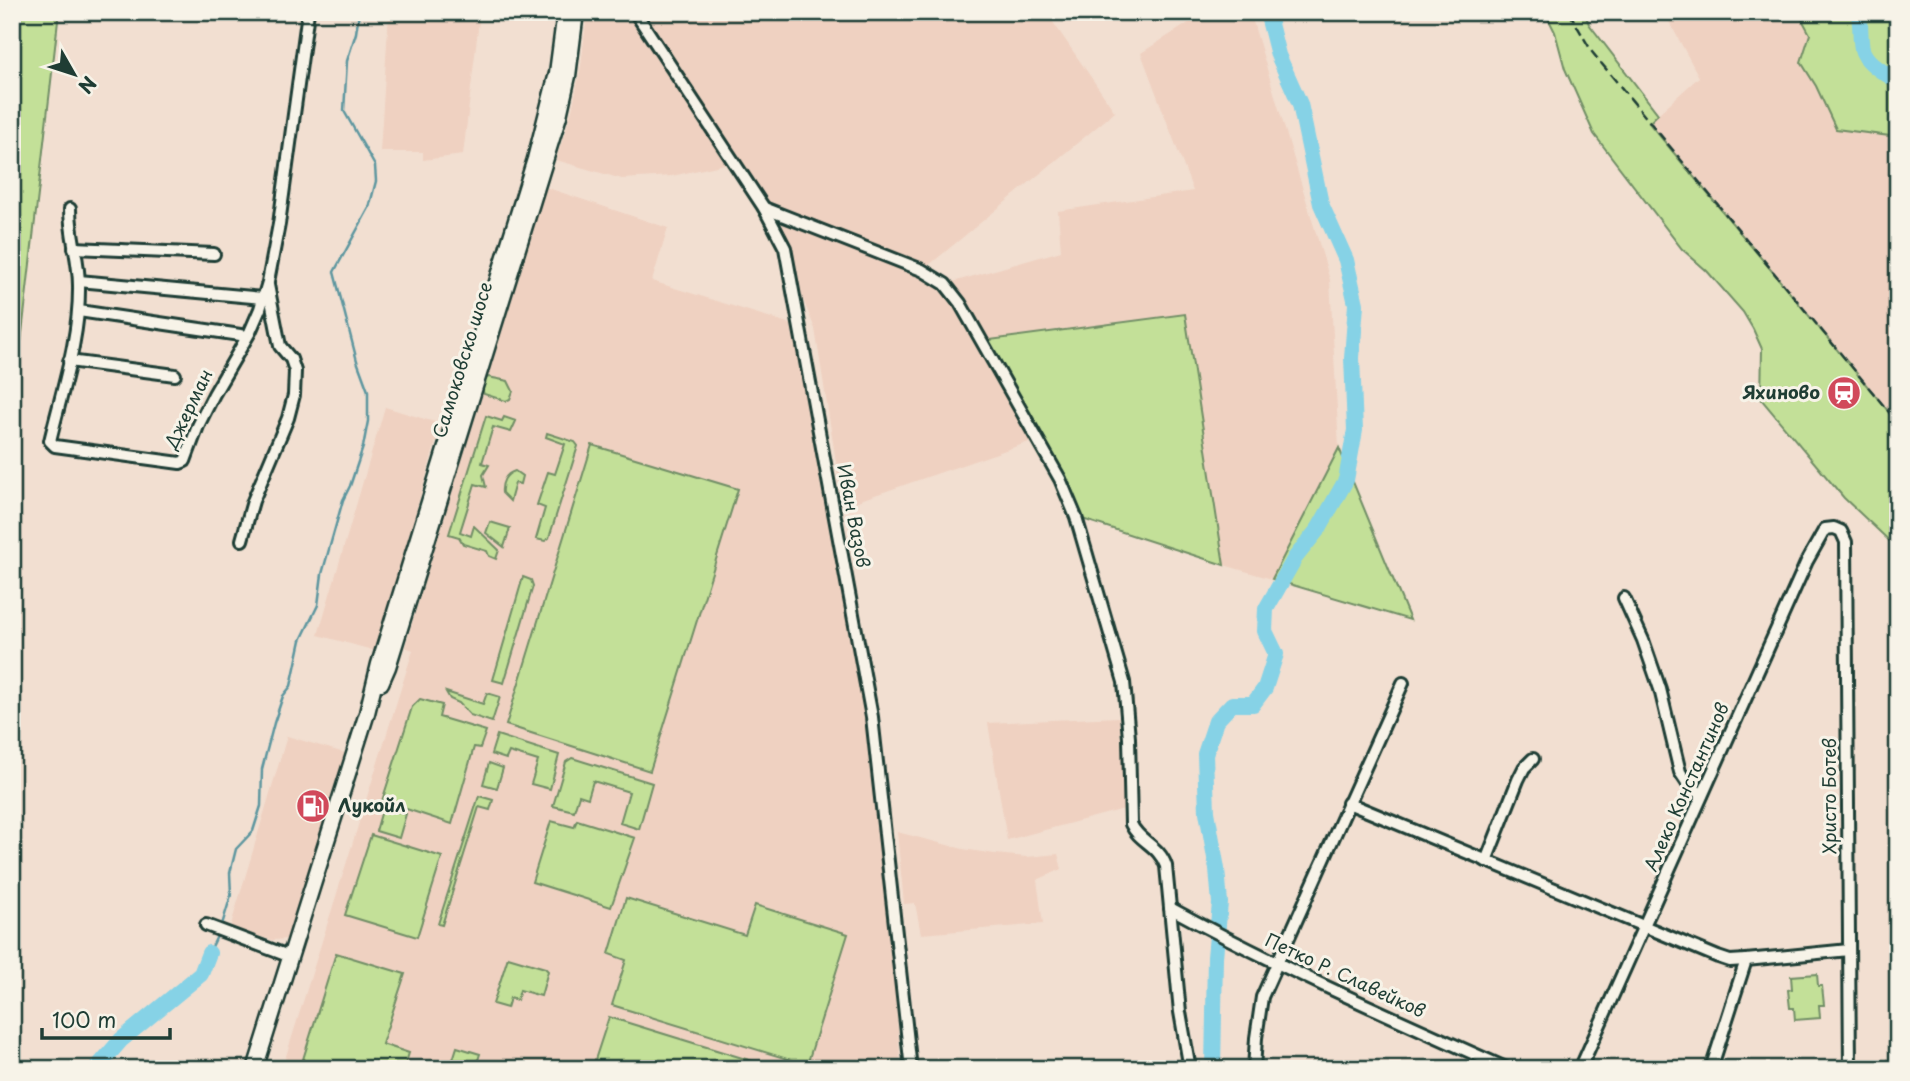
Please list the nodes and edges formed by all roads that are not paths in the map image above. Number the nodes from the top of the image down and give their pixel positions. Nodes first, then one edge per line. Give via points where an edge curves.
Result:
1 (308, 12) edge
2 (565, 12) edge
3 (576, 12) edge
4 (635, 12) edge
5 (764, 208) junction
6 (70, 209) dead end
7 (74, 248) junction
8 (214, 254) dead end
9 (79, 281) junction
10 (268, 282) junction
11 (263, 298) junction
12 (79, 311) junction
13 (247, 336) junction
14 (69, 361) junction
15 (175, 375) dead end
16 (1834, 528) joint
17 (242, 540) dead end
18 (1624, 598) dead end
19 (1403, 683) dead end
20 (367, 713) junction
21 (1533, 759) dead end
22 (1702, 795) junction
23 (1348, 803) junction
24 (1486, 861) junction
25 (1170, 908) junction
26 (210, 926) dead end
27 (1644, 927) junction
28 (1849, 950) junction
29 (290, 957) junction
30 (1746, 960) junction
31 (1275, 964) junction
32 (256, 1069) edge
33 (911, 1069) edge
34 (1190, 1069) edge
35 (1254, 1069) edge
36 (1508, 1069) edge
37 (1580, 1069) edge
38 (1711, 1069) edge
39 (1850, 1069) edge

1 - 10 street, Джерман
2 - 20 main road, Самоковско шосе via 557,73 535,159
3 - 20 main road, Самоковско шосе via 559,116 388,667
4 - 5 street, Иван Вазов
5 - 25 street via 922,270 945,284 960,303 1060,478 1076,517 1124,682 1131,824 1163,857
5 - 33 street, Иван Вазов via 789,265 872,717
6 - 7 street, Джерман
7 - 8 street
7 - 9 street, Джерман
9 - 11 street
9 - 12 street, Джерман
10 - 11 street, Джерман
10 - 17 street via 280,346 295,371 293,395
11 - 13 street, Джерман
12 - 13 street
12 - 14 street, Джерман
13 - 14 street, Джерман via 203,415 188,457 180,463 52,444
14 - 15 street
16 - 22 street, Алеко Константинов via 1825,529 1818,538
16 - 28 street, Христо Ботев via 1846,542
18 - 22 street via 1660,689 1680,772
19 - 23 street
20 - 29 main road, Самоковско шосе
21 - 24 street via 1518,780
22 - 27 street, Алеко Константинов
23 - 24 street
23 - 31 street
24 - 27 street
25 - 31 street, Петко Р. Славейков
25 - 34 street
26 - 29 street
27 - 30 street via 1730,961
27 - 37 street, Алеко Константинов
28 - 30 street
28 - 39 street, Христо Ботев
29 - 32 main road, Самоковско шосе
30 - 38 street
31 - 35 street via 1262,997
31 - 36 street, Петко Р. Славейков

